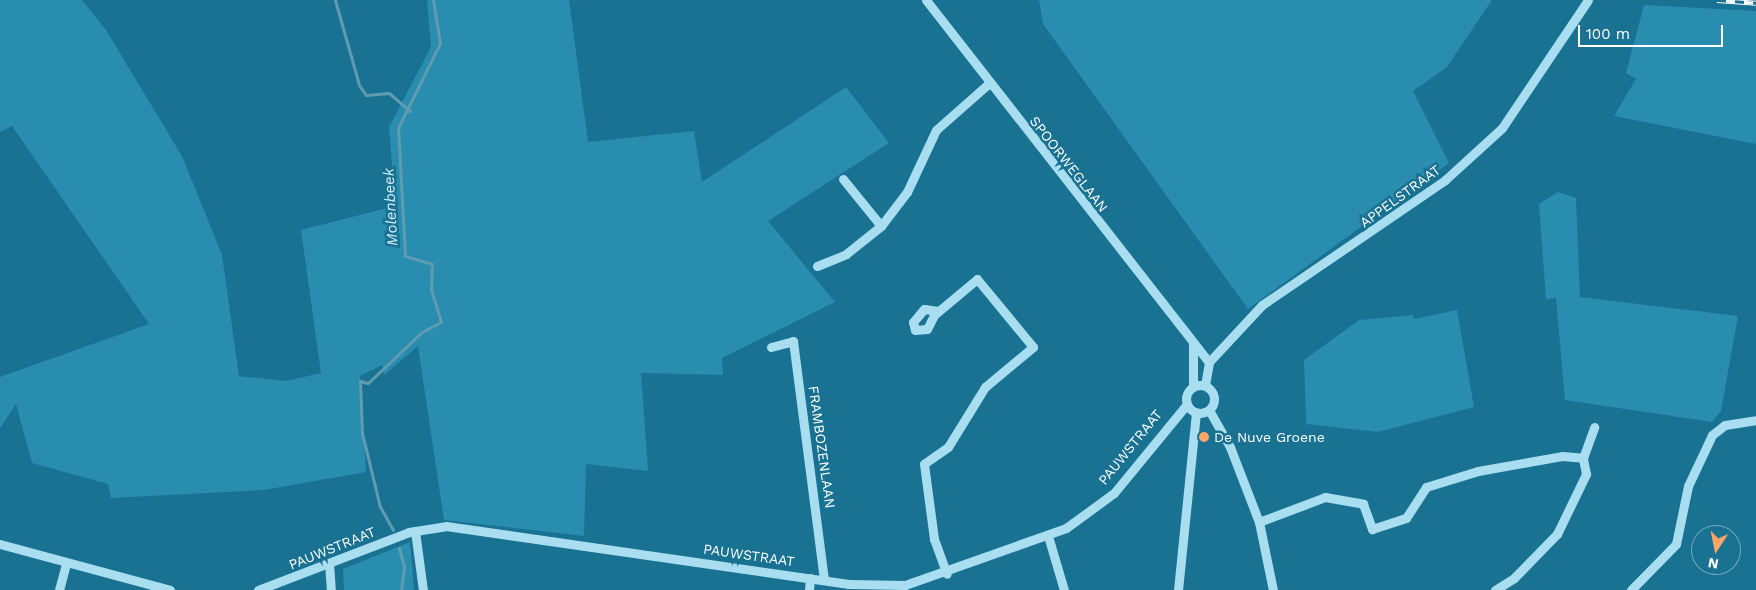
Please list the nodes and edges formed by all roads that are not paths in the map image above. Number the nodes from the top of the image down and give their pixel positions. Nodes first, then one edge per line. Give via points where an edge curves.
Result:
1 (926, 0) edge
2 (1588, 0) edge
3 (988, 84) junction
4 (843, 179) dead end
5 (881, 226) junction
6 (817, 266) dead end
7 (938, 311) dead end
8 (1193, 343) junction
9 (771, 347) dead end
10 (1209, 362) junction
11 (1205, 385) junction
12 (1193, 386) junction
13 (1187, 404) junction
14 (1209, 410) junction
15 (1196, 413) junction
16 (1756, 420) edge
17 (1594, 427) dead end
18 (1583, 458) junction
19 (1259, 522) junction
20 (415, 531) junction
21 (1048, 536) junction
22 (0, 544) edge
23 (329, 563) junction
24 (66, 564) junction
25 (947, 574) junction
26 (810, 578) junction
27 (824, 580) junction
28 (59, 590) edge
29 (170, 590) edge
30 (258, 590) edge
31 (331, 590) edge
32 (423, 590) edge
33 (809, 590) edge
34 (1064, 590) edge
35 (1178, 590) edge
36 (1273, 590) edge
37 (1495, 590) edge
38 (1631, 590) edge

1 - 3 street, SPOORWEGLAAN
2 - 10 street, APPELSTRAAT via 1512,115 1472,159 1356,245 1262,305
3 - 5 street via 936,130 907,192
3 - 8 street, SPOORWEGLAAN
4 - 5 street
5 - 6 street via 846,254
7 - 25 street via 977,279 1032,347 985,387 948,447 924,464 934,539
8 - 10 street, SPOORWEGLAAN
8 - 12 street
9 - 27 street, FRAMBOZENLAAN via 793,341
10 - 11 street
11 - 12 street
11 - 14 street via 1215,399
12 - 13 street
13 - 15 street
13 - 21 street, PAUWSTRAAT via 1114,493
14 - 15 street
14 - 19 street via 1230,447
15 - 35 street
16 - 38 street via 1725,425 1712,435 1688,486 1676,544
17 - 18 street
18 - 19 street via 1562,456 1488,469 1426,487 1406,518 1372,529 1363,504 1325,497
18 - 37 street via 1586,474 1557,534 1514,578
19 - 36 street
20 - 23 street, PAUWSTRAAT
20 - 26 street, PAUWSTRAAT via 446,526 480,529
20 - 32 street
21 - 25 street, PAUWSTRAAT
21 - 34 street
22 - 24 street
23 - 30 street, PAUWSTRAAT
23 - 31 street
24 - 28 street
24 - 29 street
25 - 27 street, PAUWSTRAAT via 888,586
26 - 27 street, PAUWSTRAAT
26 - 33 street

